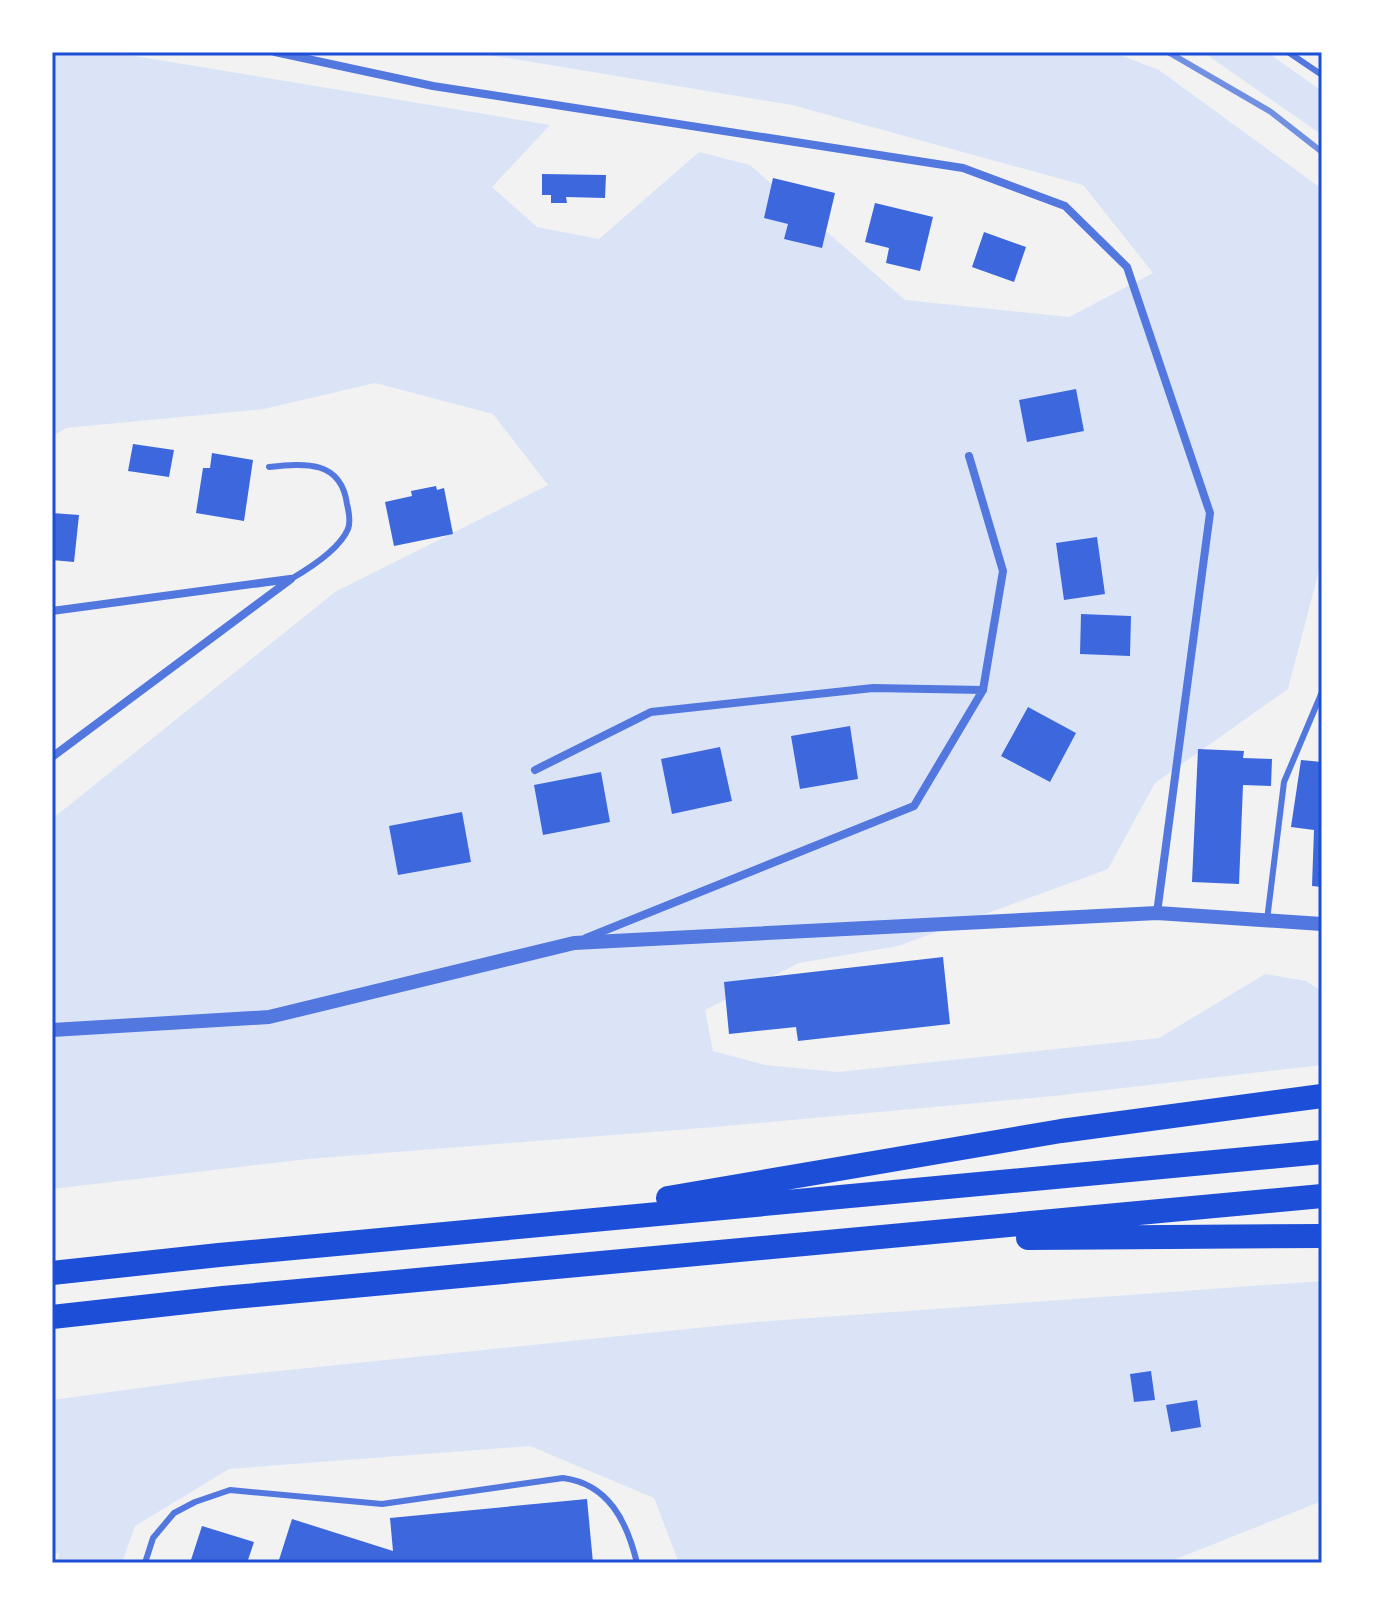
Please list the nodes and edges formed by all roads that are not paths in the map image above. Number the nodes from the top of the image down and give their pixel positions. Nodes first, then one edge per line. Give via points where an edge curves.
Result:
1 (275, 52) edge
2 (1288, 52) edge
3 (1322, 75) edge
4 (969, 456) dead end
5 (269, 467) dead end
6 (291, 579) junction
7 (52, 611) edge
8 (983, 690) junction
9 (1322, 692) edge
10 (52, 757) edge
11 (535, 770) dead end
12 (1157, 913) junction
13 (1267, 920) junction
14 (1322, 924) edge
15 (574, 943) junction
16 (52, 1030) edge
17 (1322, 1096) edge
18 (1322, 1152) edge
19 (1322, 1196) edge
20 (488, 1230) junction
21 (1322, 1236) edge
22 (866, 1239) junction
23 (52, 1273) edge
24 (52, 1317) edge
25 (145, 1563) edge
26 (637, 1563) edge

1 - 12 street via 433,86 963,168 1065,206 1127,267 1210,513
2 - 3 lane
4 - 8 street via 1003,571
5 - 6 lane via 301,463 330,470 345,488 347,530 315,565
6 - 7 street
6 - 10 street
8 - 11 street via 873,688 651,712
8 - 15 street via 914,806
9 - 13 lane via 1284,782
12 - 13 street
12 - 15 street
13 - 14 street
15 - 16 street via 269,1017
17 - 20 highway via 1061,1131
18 - 20 highway
19 - 22 highway
20 - 23 highway
21 - 22 highway
22 - 24 highway
25 - 26 lane via 153,1538 174,1513 230,1490 382,1504 563,1478 581,1480 614,1508

